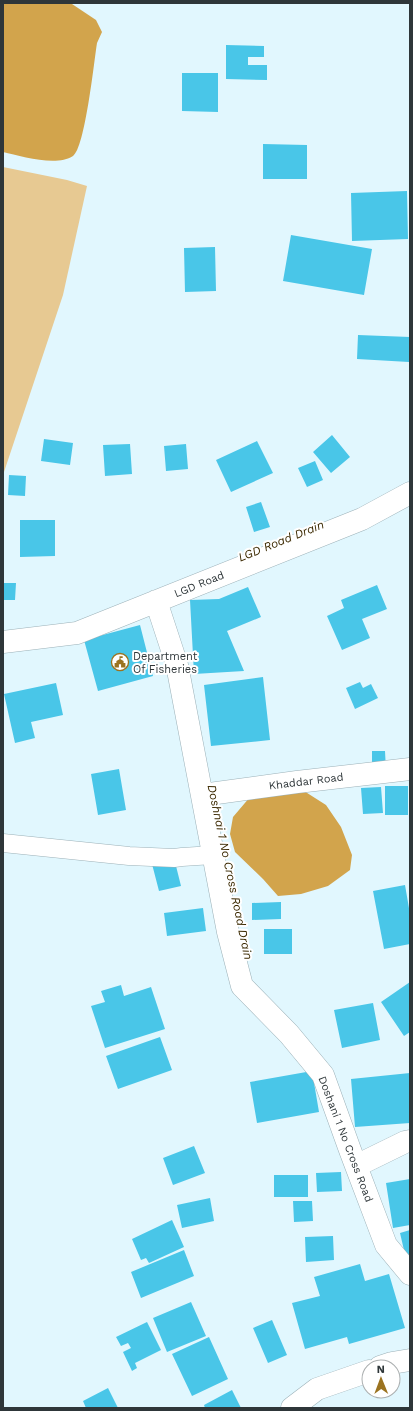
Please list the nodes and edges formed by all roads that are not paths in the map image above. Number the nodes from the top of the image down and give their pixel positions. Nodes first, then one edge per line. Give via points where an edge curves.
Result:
1 (410, 493) edge
2 (156, 601) junction
3 (3, 642) edge
4 (410, 768) edge
5 (202, 795) junction
6 (3, 843) edge
7 (213, 855) junction
8 (410, 1141) edge
9 (356, 1166) junction
10 (410, 1274) edge
11 (361, 1374) edge
12 (294, 1407) edge

1 - 2 street, LGD Road via 362,518
2 - 3 street, LGD Road via 77,633
2 - 5 street, Doshani 1 No Cross Road via 177,665
4 - 5 street, Khaddar Road
5 - 7 street, Doshani 1 No Cross Road
6 - 7 street via 144,857
7 - 9 street, Doshani 1 No Cross Road via 242,986 289,1034 323,1074
8 - 9 street
9 - 10 street, Doshani 1 No Cross Road via 386,1245
11 - 12 street via 317,1389

